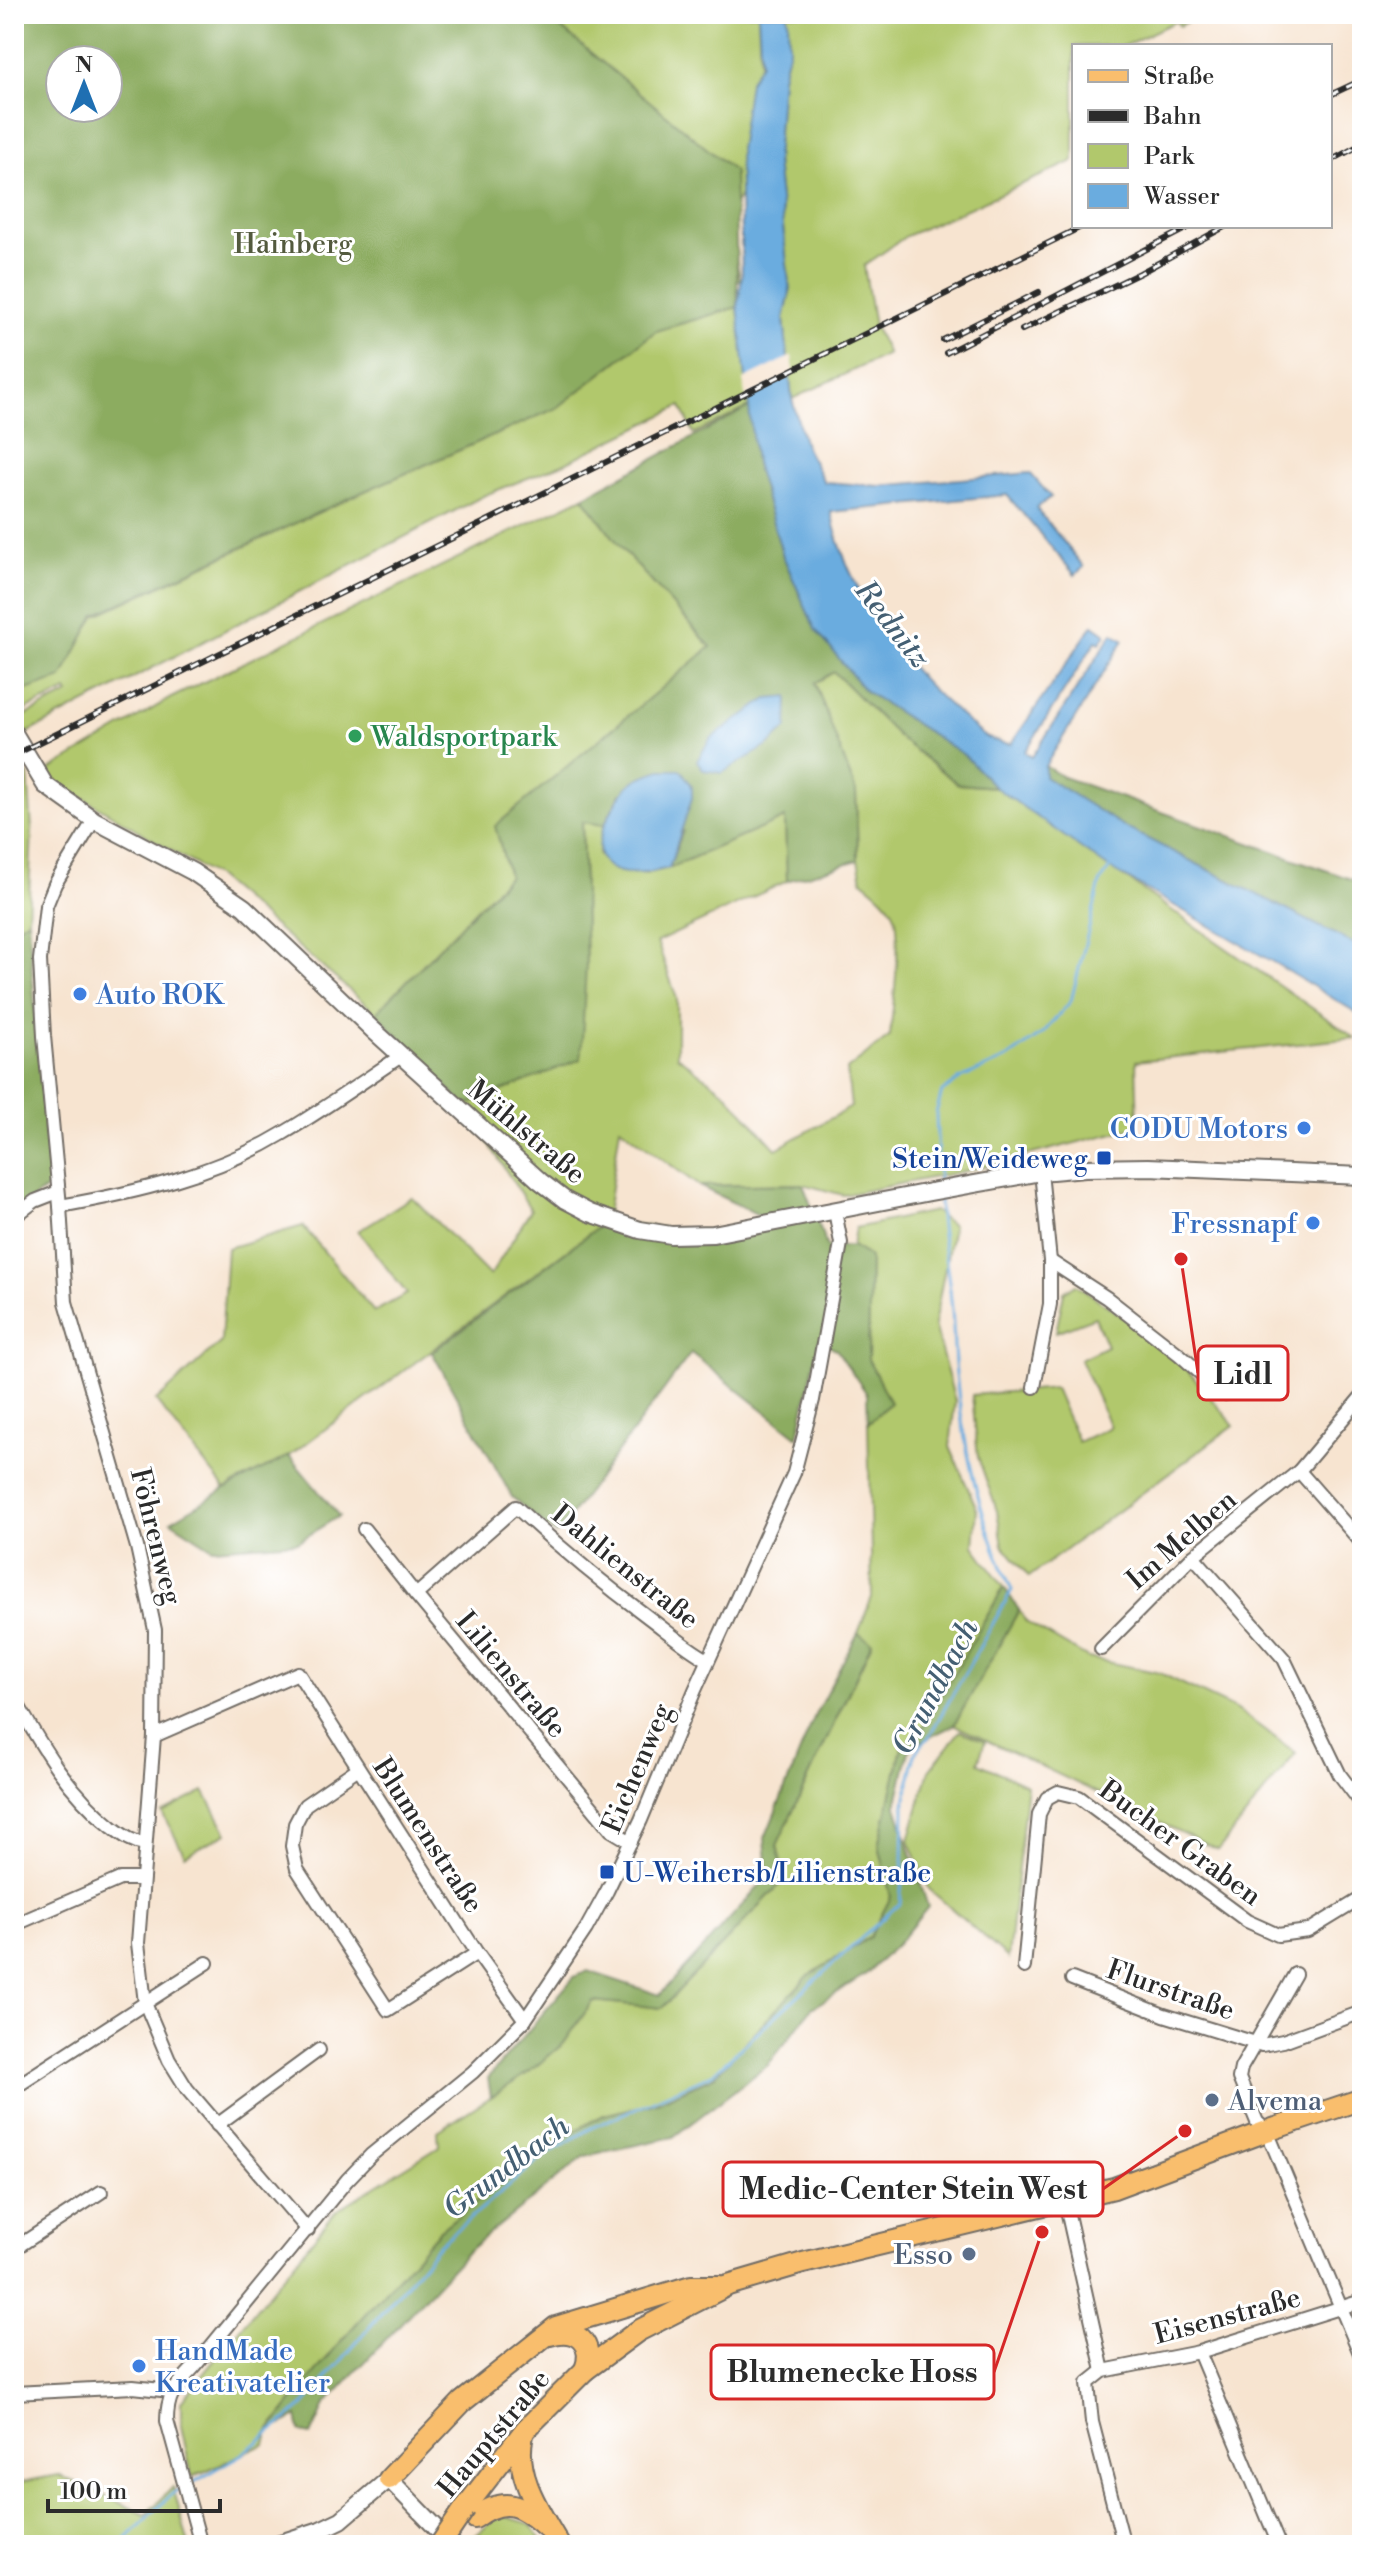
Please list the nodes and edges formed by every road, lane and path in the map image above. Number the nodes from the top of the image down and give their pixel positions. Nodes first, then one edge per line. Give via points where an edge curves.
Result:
1 (14, 733) edge
2 (94, 820) junction
3 (401, 1056) junction
4 (1041, 1172) junction
5 (1362, 1176) edge
6 (59, 1199) junction
7 (835, 1211) junction
8 (14, 1217) edge
9 (1050, 1261) junction
10 (1034, 1387) dead end
11 (1224, 1394) dead end
12 (1362, 1396) edge
13 (1299, 1471) junction
14 (364, 1529) dead end
15 (1362, 1543) edge
16 (1193, 1556) junction
17 (416, 1595) junction
18 (1101, 1649) dead end
19 (708, 1660) junction
20 (14, 1698) edge
21 (154, 1736) junction
22 (357, 1769) junction
23 (1362, 1804) edge
24 (631, 1842) junction
25 (145, 1844) junction
26 (142, 1879) junction
27 (1362, 1898) edge
28 (14, 1925) edge
29 (477, 1953) junction
30 (207, 1963) dead end
31 (1024, 1967) dead end
32 (1295, 1974) dead end
33 (1072, 1979) dead end
34 (145, 2003) junction
35 (1362, 2012) edge
36 (525, 2020) junction
37 (1255, 2043) junction
38 (319, 2050) dead end
39 (14, 2088) edge
40 (1362, 2099) edge
41 (217, 2125) junction
42 (1267, 2131) junction
43 (101, 2192) dead end
44 (1065, 2201) junction
45 (308, 2230) junction
46 (14, 2249) edge
47 (728, 2285) junction
48 (1362, 2301) edge
49 (1342, 2308) junction
50 (542, 2337) junction
51 (1199, 2352) junction
52 (1362, 2358) edge
53 (585, 2370) junction
54 (1103, 2371) junction
55 (171, 2391) junction
56 (14, 2393) edge
57 (525, 2430) junction
58 (389, 2479) junction
59 (470, 2513) junction
60 (555, 2538) edge
61 (201, 2545) edge
62 (274, 2545) edge
63 (440, 2545) edge
64 (447, 2545) edge
65 (453, 2545) edge
66 (1124, 2545) edge
67 (1279, 2545) edge

1 - 2 street, Mühlstraße via 45,785
2 - 3 street, Mühlstraße via 193,872 244,907
2 - 6 street, Föhrenweg via 55,884 43,924 44,1036
3 - 6 street via 280,1136 215,1166 114,1196
3 - 7 street, Mühlstraße via 540,1181 590,1213 671,1235 713,1234
4 - 5 street, Mühlstraße via 1148,1167
4 - 7 street, Mühlstraße
4 - 9 street
6 - 8 street via 35,1201
6 - 21 street, Föhrenweg via 66,1302 150,1597 155,1630
7 - 19 street, Eichenweg via 841,1243 804,1442
9 - 10 street via 1050,1304
9 - 11 street via 1107,1298
12 - 13 street, Im Melben
13 - 15 street
13 - 16 street, Im Melben
14 - 17 street, Lilienstraße
16 - 18 street, Im Melben
16 - 23 street via 1284,1659 1340,1775
17 - 19 street, Dahlienstraße via 516,1507 624,1600
17 - 24 street, Lilienstraße via 611,1830
19 - 24 street, Eichenweg
20 - 25 street via 73,1791 133,1843
21 - 22 street, Blumenstraße via 298,1673
21 - 25 street, Föhrenweg
22 - 29 street, Blumenstraße
22 - 29 street via 310,1801 292,1831 292,1846 297,1869 388,2010
24 - 36 street, Eichenweg via 586,1929
25 - 26 street, Föhrenweg
26 - 28 street via 120,1879
26 - 34 street, Föhrenweg via 138,1957
27 - 31 street, Bucher Graben via 1308,1931 1278,1935 1247,1921 1079,1797 1058,1792 1047,1798 1039,1814
29 - 36 street, Blumenstraße
30 - 34 street
32 - 37 street
33 - 37 street, Flurstraße
34 - 39 street
34 - 41 street, Föhrenweg via 169,2060
35 - 37 street via 1283,2041
36 - 45 street, Eichenweg via 473,2072 371,2155
37 - 42 street via 1239,2078 1257,2122
38 - 41 street
40 - 42 main road, Hauptstraße
41 - 45 street, Föhrenweg
42 - 44 main road, Hauptstraße
42 - 49 street
43 - 46 street
44 - 47 main road, Hauptstraße
44 - 54 street
45 - 55 street, Eichenweg
47 - 50 main road via 691,2286 575,2320
47 - 53 main road, Hauptstraße via 638,2331
48 - 49 street, Eisenstraße
49 - 51 street, Eisenstraße
49 - 52 street
50 - 53 main road via 558,2332 578,2336 588,2349
50 - 58 main road via 462,2402
51 - 54 street, Eisenstraße
51 - 67 street
53 - 57 main road, Hauptstraße
54 - 66 street via 1088,2383 1092,2422
55 - 56 street via 133,2387
55 - 61 street via 167,2421
57 - 59 main road, Hauptstraße
57 - 60 main road via 520,2464
58 - 62 street via 341,2520
58 - 65 street
59 - 60 main road via 503,2505 524,2508
59 - 63 main road, Hauptstraße, bridge
59 - 64 main road

